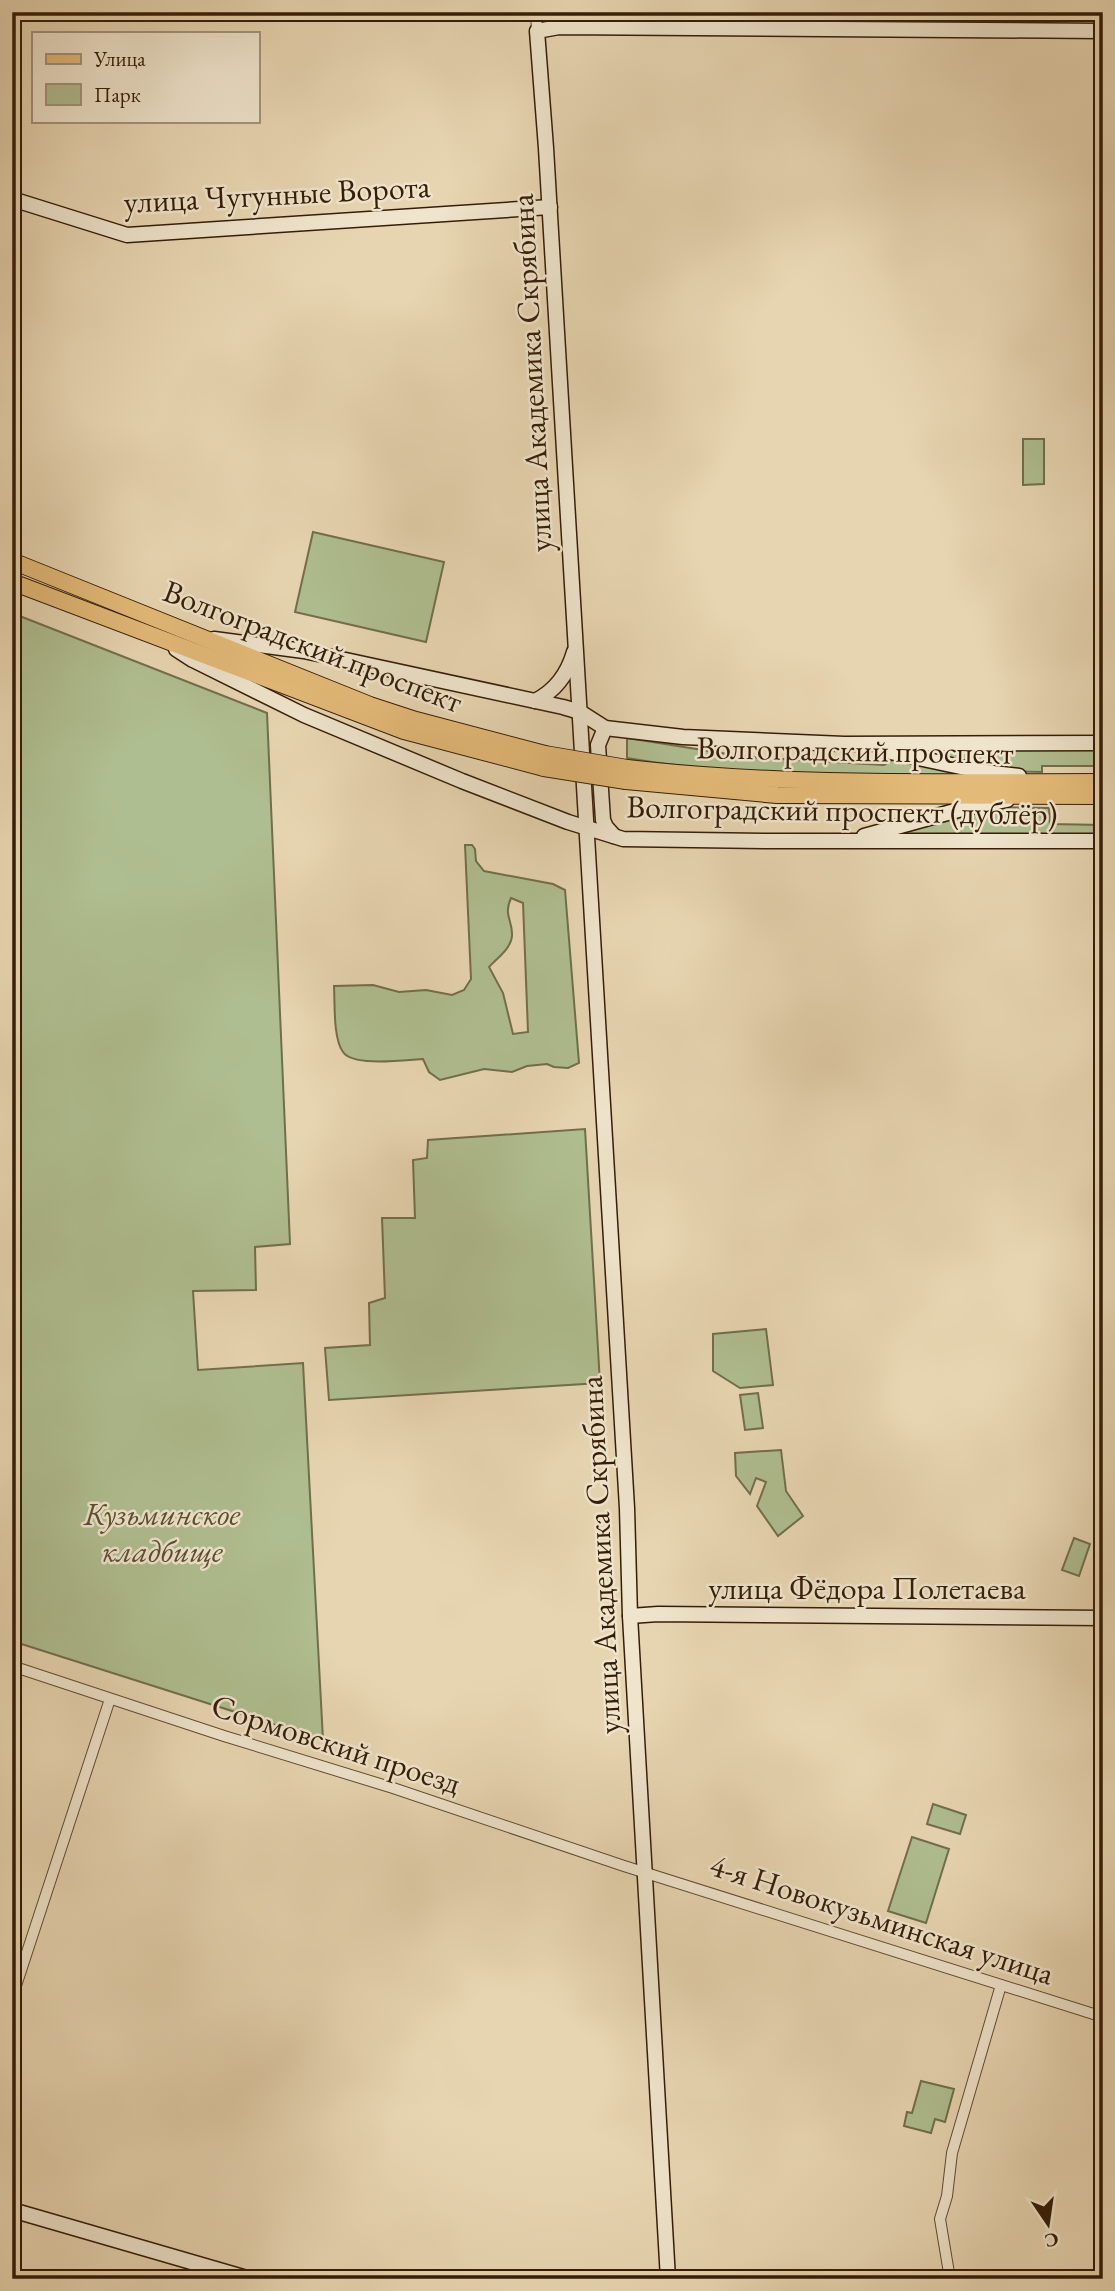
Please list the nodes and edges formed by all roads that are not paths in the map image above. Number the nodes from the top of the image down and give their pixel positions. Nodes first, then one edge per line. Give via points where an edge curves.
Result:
1 (536, 12) edge
2 (1103, 30) edge
3 (537, 31) junction
4 (12, 199) edge
5 (550, 207) junction
6 (12, 561) edge
7 (12, 582) edge
8 (161, 638) junction
9 (208, 638) junction
10 (575, 647) junction
11 (535, 701) junction
12 (580, 712) junction
13 (605, 728) junction
14 (1103, 743) edge
15 (844, 744) junction
16 (545, 761) junction
17 (627, 775) junction
18 (1076, 782) junction
19 (1103, 782) edge
20 (1046, 796) junction
21 (1103, 796) edge
22 (585, 829) junction
23 (614, 836) junction
24 (845, 841) junction
25 (1103, 841) edge
26 (630, 1616) junction
27 (1103, 1618) edge
28 (12, 1666) edge
29 (110, 1699) junction
30 (645, 1871) junction
31 (1001, 1985) junction
32 (12, 1998) edge
33 (1103, 2017) edge
34 (12, 2210) edge
35 (250, 2279) edge
36 (668, 2279) edge
37 (950, 2279) edge

1 - 3 street
2 - 3 main road via 559,27
3 - 5 main road, улица Академика Скрябина
4 - 5 main road, улица Чугунные Ворота via 127,235
5 - 10 main road, улица Академика Скрябина
6 - 9 main road, Волгоградский проспект
7 - 8 main road, Волгоградский проспект
8 - 16 main road, Волгоградский проспект via 404,731
8 - 22 main road, Волгоградский проспект (дублёр) via 193,660 304,715
9 - 11 main road, Волгоградский проспект (дублёр) via 304,651
9 - 16 main road, Волгоградский проспект via 370,705
10 - 11 main road via 562,678
10 - 12 main road, улица Академика Скрябина
11 - 12 main road, Волгоградский проспект (дублёр)
12 - 13 main road, Волгоградский проспект (дублёр)
12 - 22 main road, улица Академика Скрябина via 591,741 594,804
13 - 15 main road, Волгоградский проспект (дублёр) via 683,737
13 - 23 main road via 598,745 603,820
14 - 15 main road, Волгоградский проспект (дублёр)
15 - 18 main road via 985,772
16 - 17 main road, Волгоградский проспект, bridge
17 - 18 main road, Волгоградский проспект
17 - 20 main road, Волгоградский проспект via 778,795
18 - 19 main road, Волгоградский проспект
20 - 21 main road, Волгоградский проспект
20 - 24 main road via 982,805
22 - 23 main road, Волгоградский проспект (дублёр)
22 - 26 main road, улица Академика Скрябина
23 - 24 main road, Волгоградский проспект (дублёр)
24 - 25 main road, Волгоградский проспект (дублёр)
26 - 27 main road, улица Фёдора Полетаева
26 - 30 main road, улица Академика Скрябина
28 - 29 street, Сормовский проезд
29 - 30 street, Сормовский проезд
29 - 32 street
30 - 31 street, 4-я Новокузьминская улица
30 - 36 main road, улица Академика Скрябина
31 - 33 street, 4-я Новокузьминская улица
31 - 37 street via 952,2153 940,2219
34 - 35 main road

